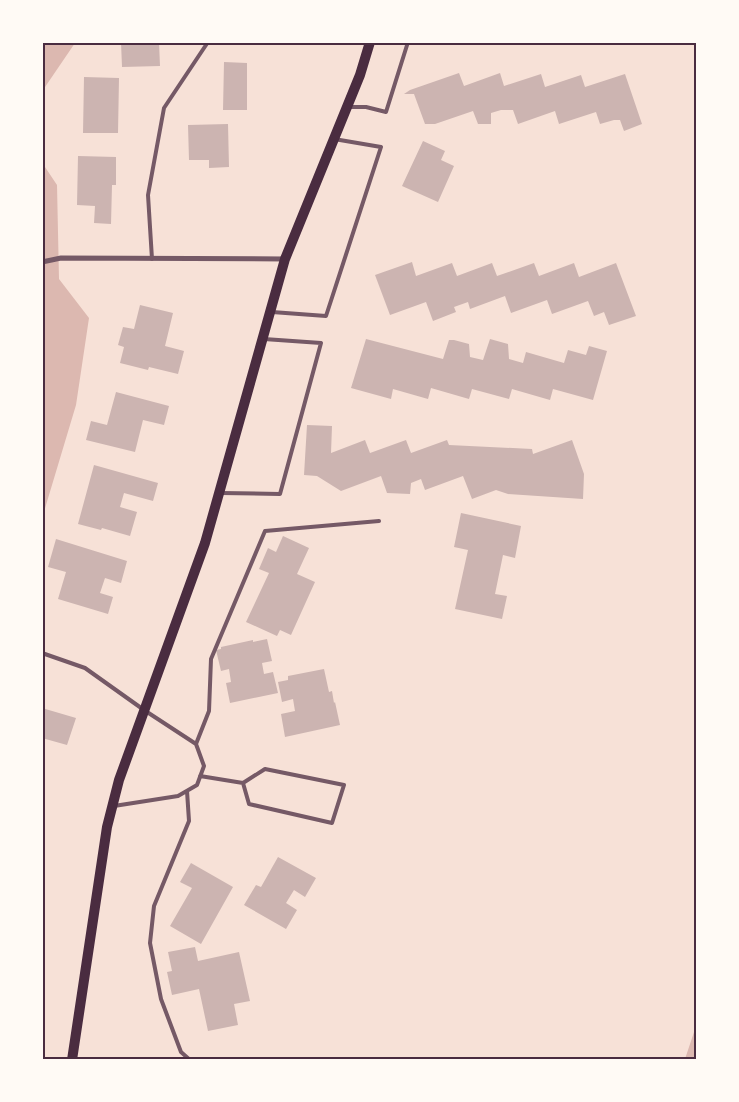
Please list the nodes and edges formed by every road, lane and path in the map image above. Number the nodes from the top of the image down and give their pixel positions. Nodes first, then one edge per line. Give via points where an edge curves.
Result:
1 (208, 42) edge
2 (370, 42) edge
3 (408, 42) edge
4 (347, 107) junction
5 (334, 139) junction
6 (152, 259) junction
7 (285, 259) junction
8 (42, 262) edge
9 (270, 312) junction
10 (262, 339) junction
11 (219, 493) junction
12 (379, 522) dead end
13 (42, 653) edge
14 (144, 710) junction
15 (196, 744) junction
16 (200, 776) junction
17 (243, 783) junction
18 (187, 791) junction
19 (112, 806) junction
20 (72, 1060) edge
21 (190, 1060) edge

1 - 6 lane via 164,108 148,195
2 - 4 main road
3 - 4 lane via 386,112
4 - 5 main road
5 - 7 main road
5 - 9 lane via 382,146 326,316
6 - 7 street
6 - 8 street via 61,258
7 - 9 main road
9 - 10 main road
10 - 11 main road
10 - 11 lane via 321,343 280,494
11 - 14 main road via 205,543
12 - 15 lane via 265,531 211,659 209,711
13 - 14 lane via 85,668
14 - 15 lane
14 - 19 main road
15 - 16 lane via 204,766
16 - 17 lane
16 - 18 lane via 197,785
17 - 17 lane via 265,769 344,785 332,823 249,804
18 - 19 lane via 178,796
18 - 21 lane via 189,821 154,906 150,943 160,999 181,1052
19 - 20 main road

